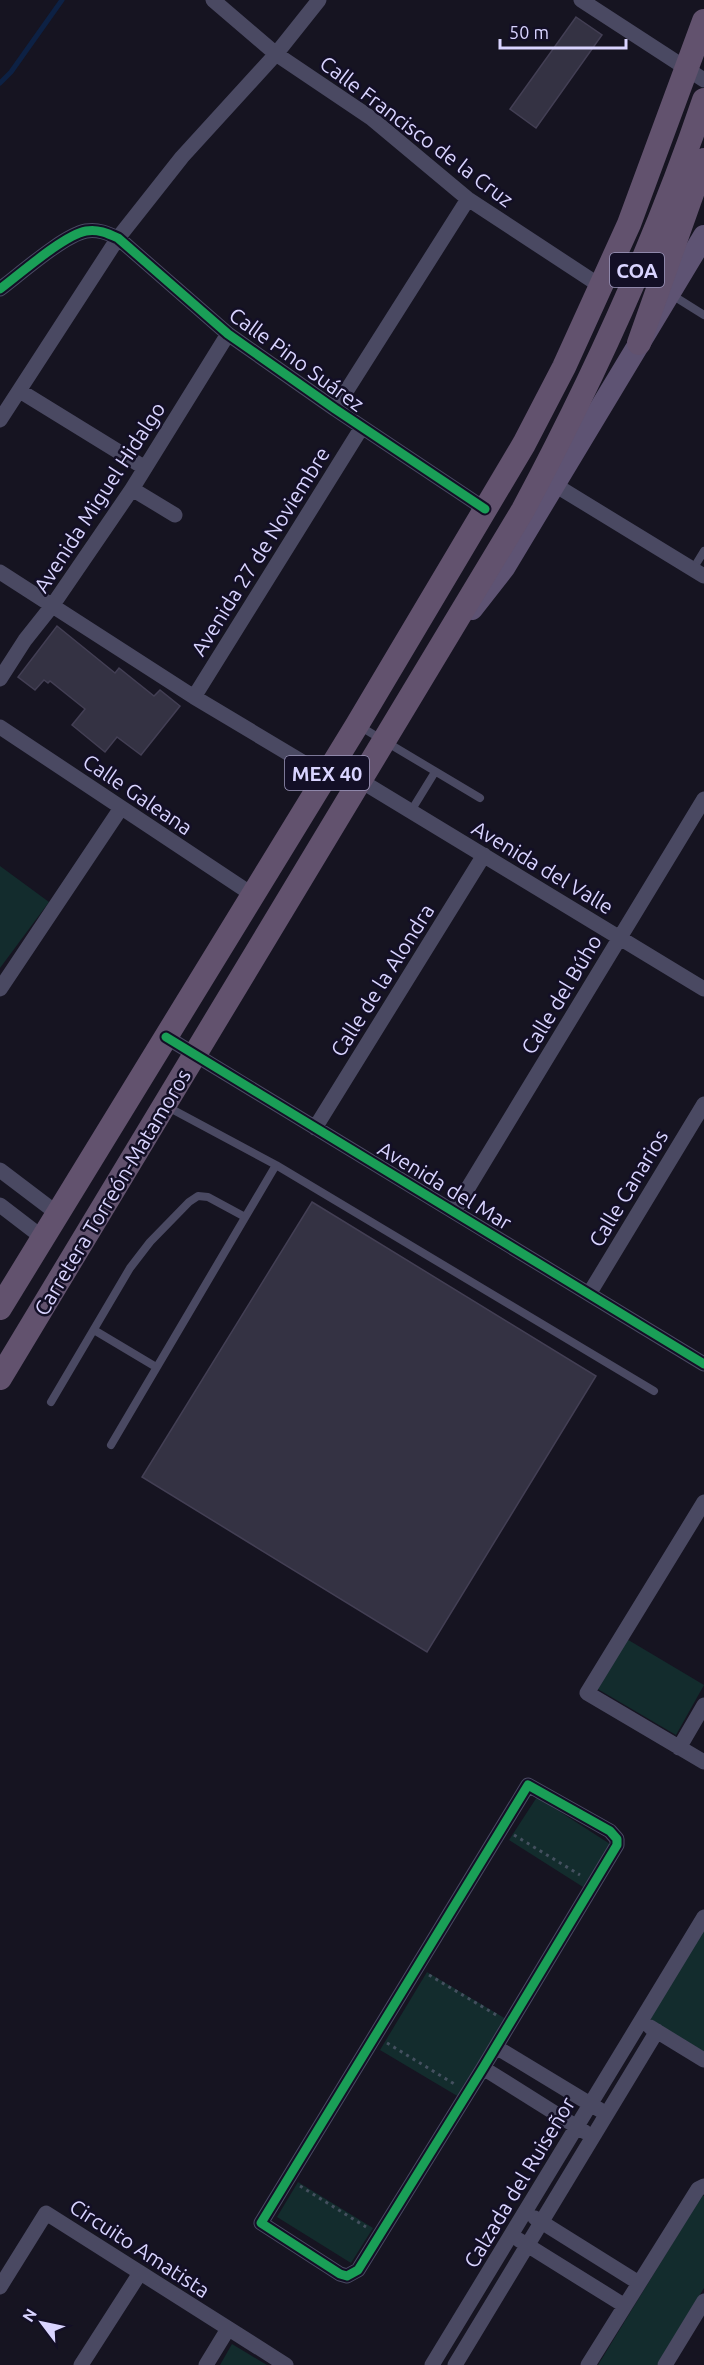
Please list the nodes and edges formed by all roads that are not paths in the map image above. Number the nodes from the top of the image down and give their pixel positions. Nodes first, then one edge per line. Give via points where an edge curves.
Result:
1 (213, 0) edge
2 (319, 0) edge
3 (581, 0) edge
4 (704, 21) edge
5 (276, 54) junction
6 (695, 74) edge
7 (704, 100) edge
8 (704, 160) edge
9 (468, 199) junction
10 (704, 236) edge
11 (118, 238) junction
12 (602, 287) junction
13 (0, 289) edge
14 (669, 293) junction
15 (704, 314) edge
16 (228, 334) junction
17 (639, 343) junction
18 (20, 391) junction
19 (335, 409) junction
20 (0, 420) edge
21 (362, 427) junction
22 (145, 468) junction
23 (555, 484) junction
24 (132, 489) junction
25 (485, 509) junction
26 (175, 515) dead end
27 (704, 551) edge
28 (0, 572) edge
29 (698, 573) edge
30 (52, 606) junction
31 (448, 638) junction
32 (0, 679) edge
33 (194, 697) junction
34 (357, 725) junction
35 (0, 727) edge
36 (384, 742) junction
37 (435, 772) junction
38 (326, 776) junction
39 (361, 781) junction
40 (480, 798) dead end
41 (704, 799) edge
42 (121, 807) junction
43 (411, 811) junction
44 (484, 855) junction
45 (253, 895) junction
46 (620, 938) junction
47 (0, 989) edge
48 (704, 989) edge
49 (166, 1037) junction
50 (195, 1054) junction
51 (704, 1104) edge
52 (165, 1105) junction
53 (315, 1128) junction
54 (276, 1165) junction
55 (0, 1170) edge
56 (0, 1205) edge
57 (454, 1211) junction
58 (58, 1214) junction
59 (245, 1217) junction
60 (43, 1238) junction
61 (589, 1294) junction
62 (0, 1308) edge
63 (94, 1330) junction
64 (704, 1364) edge
65 (156, 1367) junction
66 (0, 1378) edge
67 (654, 1391) dead end
68 (51, 1402) dead end
69 (111, 1445) dead end
70 (704, 1502) edge
71 (704, 1705) edge
72 (679, 1748) junction
73 (704, 1762) edge
74 (704, 1917) edge
75 (640, 2021) junction
76 (657, 2031) junction
77 (496, 2048) junction
78 (704, 2060) edge
79 (483, 2068) junction
80 (591, 2104) junction
81 (607, 2114) junction
82 (577, 2127) junction
83 (594, 2137) junction
84 (704, 2186) edge
85 (525, 2212) junction
86 (542, 2222) junction
87 (511, 2235) junction
88 (528, 2245) junction
89 (140, 2273) junction
90 (639, 2283) junction
91 (0, 2287) edge
92 (704, 2301) edge
93 (625, 2306) junction
94 (228, 2329) junction
95 (81, 2365) edge
96 (206, 2365) edge
97 (286, 2365) edge
98 (432, 2365) edge
99 (455, 2365) edge
100 (588, 2365) edge
101 (665, 2365) edge

1 - 5 street, Calle Francisco de la Cruz
2 - 5 street
3 - 6 street
4 - 6 highway, MEX 40
5 - 9 street, Calle Francisco de la Cruz via 371,118
5 - 11 street via 182,157
6 - 12 highway, MEX 40
7 - 31 highway, COA via 614,326 563,437
8 - 17 highway
9 - 12 street, Calle Francisco de la Cruz
9 - 19 street
10 - 14 main road
11 - 13 street, Calle Pino Suárez via 96,230 84,231
11 - 16 street, Calle Pino Suárez
11 - 18 street
12 - 25 highway, MEX 40 via 524,444
14 - 15 lane
14 - 17 main road
16 - 19 street, Calle Pino Suárez
16 - 22 street, Avenida Miguel Hidalgo
17 - 23 main road
18 - 20 street
18 - 22 street
19 - 21 street, Calle Pino Suárez
21 - 25 street, Calle Pino Suárez
21 - 33 street, Avenida 27 de Noviembre
22 - 24 street, Avenida Miguel Hidalgo
23 - 29 street
23 - 31 main road via 504,568
24 - 26 street
24 - 30 street, Avenida Miguel Hidalgo
25 - 34 highway, MEX 40
27 - 29 lane
28 - 30 street
30 - 32 street, Avenida Miguel Hidalgo
30 - 33 street
31 - 36 highway, Carretera Torreón-Matamoros / MEX 40
33 - 38 street
34 - 36 lane
34 - 38 highway, MEX 40
35 - 42 street, Calle Galeana
36 - 37 lane
36 - 39 highway, Carretera Torreón-Matamoros / MEX 40
37 - 40 lane
37 - 43 lane
38 - 45 highway, MEX 40
39 - 43 street, Avenida del Valle
39 - 50 highway, Carretera Torreón-Matamoros / MEX 40
41 - 46 street, Calle del Búho
42 - 45 street, Calle Galeana
42 - 47 street
43 - 44 street, Avenida del Valle
44 - 46 street, Avenida del Valle
44 - 53 street, Calle de la Alondra
45 - 49 highway, MEX 40
46 - 48 street, Avenida del Valle
46 - 57 street, Calle del Búho
49 - 50 street, Avenida del Mar
49 - 58 highway, MEX 40
50 - 52 highway, Carretera Torreón-Matamoros / MEX 40
50 - 53 street, Avenida del Mar
51 - 61 street, Calle Canarios
52 - 54 lane
52 - 66 highway, Carretera Torreón-Matamoros / MEX 40
53 - 57 street, Avenida del Mar
54 - 59 lane
54 - 67 lane
55 - 58 street
56 - 60 street
57 - 61 street, Avenida del Mar
58 - 60 highway, MEX 40
59 - 63 lane via 208,1197 198,1196 189,1202 141,1253
59 - 65 lane
60 - 62 highway, MEX 40
61 - 64 street, Avenida del Mar
63 - 65 lane
63 - 68 lane
65 - 69 lane
70 - 72 street via 587,1693
71 - 72 street
72 - 73 street
74 - 75 street, Calzada del Ruiseñor
75 - 76 street
75 - 80 street, Calzada del Ruiseñor
76 - 78 street
76 - 81 street, Calzada del Ruiseñor
77 - 79 street
77 - 79 street via 617,1845 610,1831 528,1785 261,2223 340,2274 346,2276 358,2270
77 - 80 street
79 - 82 street
80 - 81 street
80 - 82 street, Calzada del Ruiseñor
81 - 83 street, Calzada del Ruiseñor
82 - 83 street
82 - 85 street, Calzada del Ruiseñor
83 - 86 street, Calzada del Ruiseñor
84 - 90 street via 698,2189
85 - 86 street
85 - 87 street, Calzada del Ruiseñor
86 - 88 street, Calzada del Ruiseñor
86 - 90 street
87 - 88 street
87 - 98 street, Calzada del Ruiseñor
88 - 93 street
88 - 99 street, Calzada del Ruiseñor
89 - 91 street, Circuito Amatista via 46,2213
89 - 94 street, Circuito Amatista
89 - 95 street
90 - 93 street
92 - 101 street
93 - 100 street
94 - 96 street
94 - 97 street, Circuito Amatista

